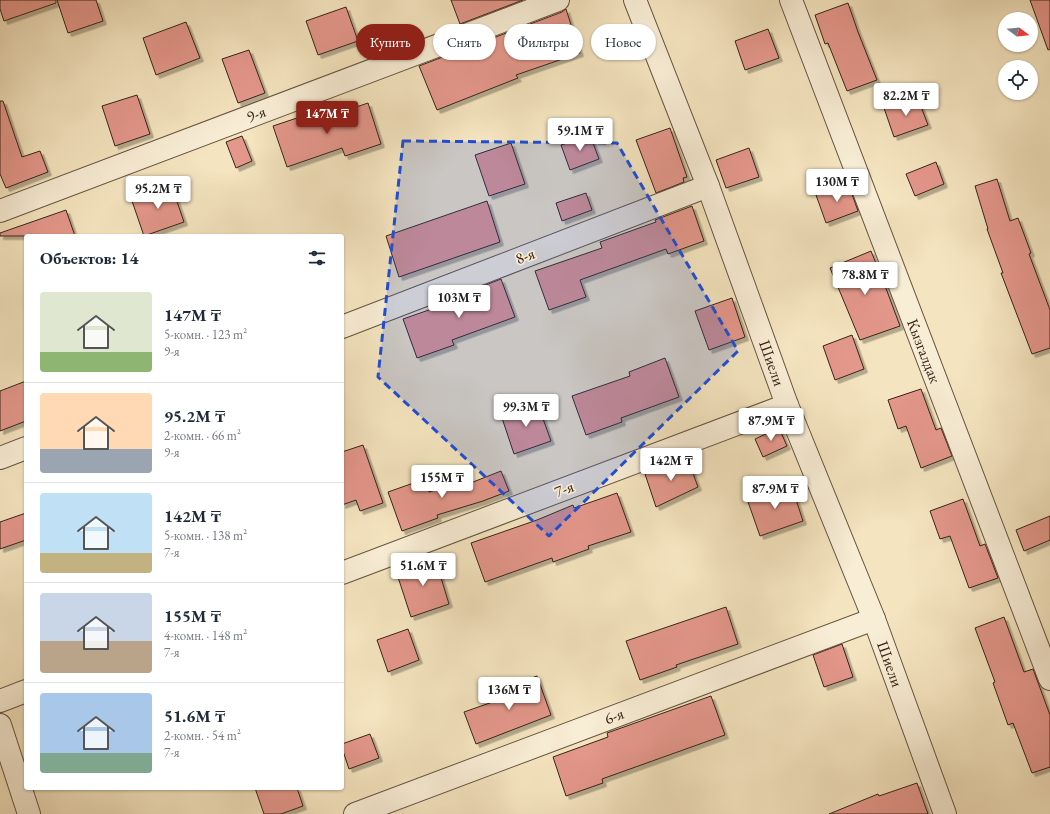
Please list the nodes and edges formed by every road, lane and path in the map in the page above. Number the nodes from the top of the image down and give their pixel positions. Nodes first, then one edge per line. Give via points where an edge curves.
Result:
1 (558, 0) edge
2 (635, 0) edge
3 (794, 1) edge
4 (708, 186) junction
5 (0, 211) edge
6 (344, 326) edge
7 (787, 406) junction
8 (24, 449) edge
9 (0, 458) edge
10 (344, 571) edge
11 (874, 619) junction
12 (1050, 679) edge
13 (24, 692) edge
14 (0, 701) edge
15 (0, 726) edge
16 (30, 814) edge
17 (355, 814) edge
18 (945, 814) edge

1 - 5 street, 9-я
2 - 4 street, Шиели
3 - 12 street, Кызгалдак
4 - 6 street, 8-я
4 - 7 street, Шиели
7 - 10 street, 7-я
7 - 11 street, Шиели
8 - 9 street
11 - 17 street, 6-я
11 - 18 street, Шиели
13 - 14 street
15 - 16 street

